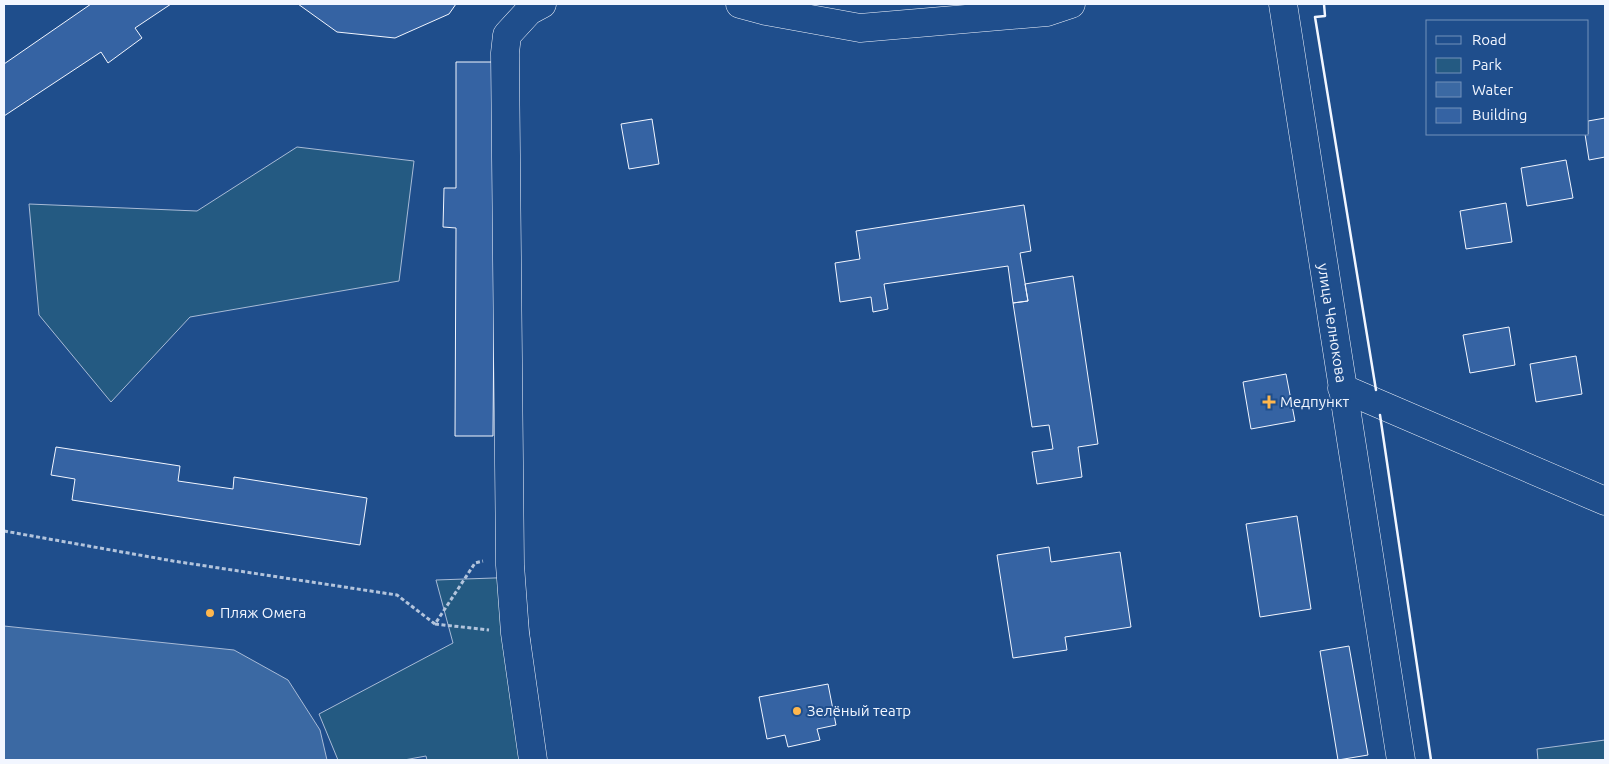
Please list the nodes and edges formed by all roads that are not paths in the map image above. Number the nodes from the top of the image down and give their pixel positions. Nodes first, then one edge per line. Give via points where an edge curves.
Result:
1 (542, 4) edge
2 (740, 4) edge
3 (1283, 4) edge
4 (765, 7) edge
5 (1055, 7) edge
6 (1342, 388) junction
7 (1605, 501) edge
8 (533, 760) edge
9 (1401, 760) edge

1 - 8 street via 529,11 507,35 505,53 510,554 515,633
2 - 4 street
3 - 6 street, улица Челнокова
4 - 5 street via 860,28
6 - 7 street
6 - 9 street, улица Челнокова

